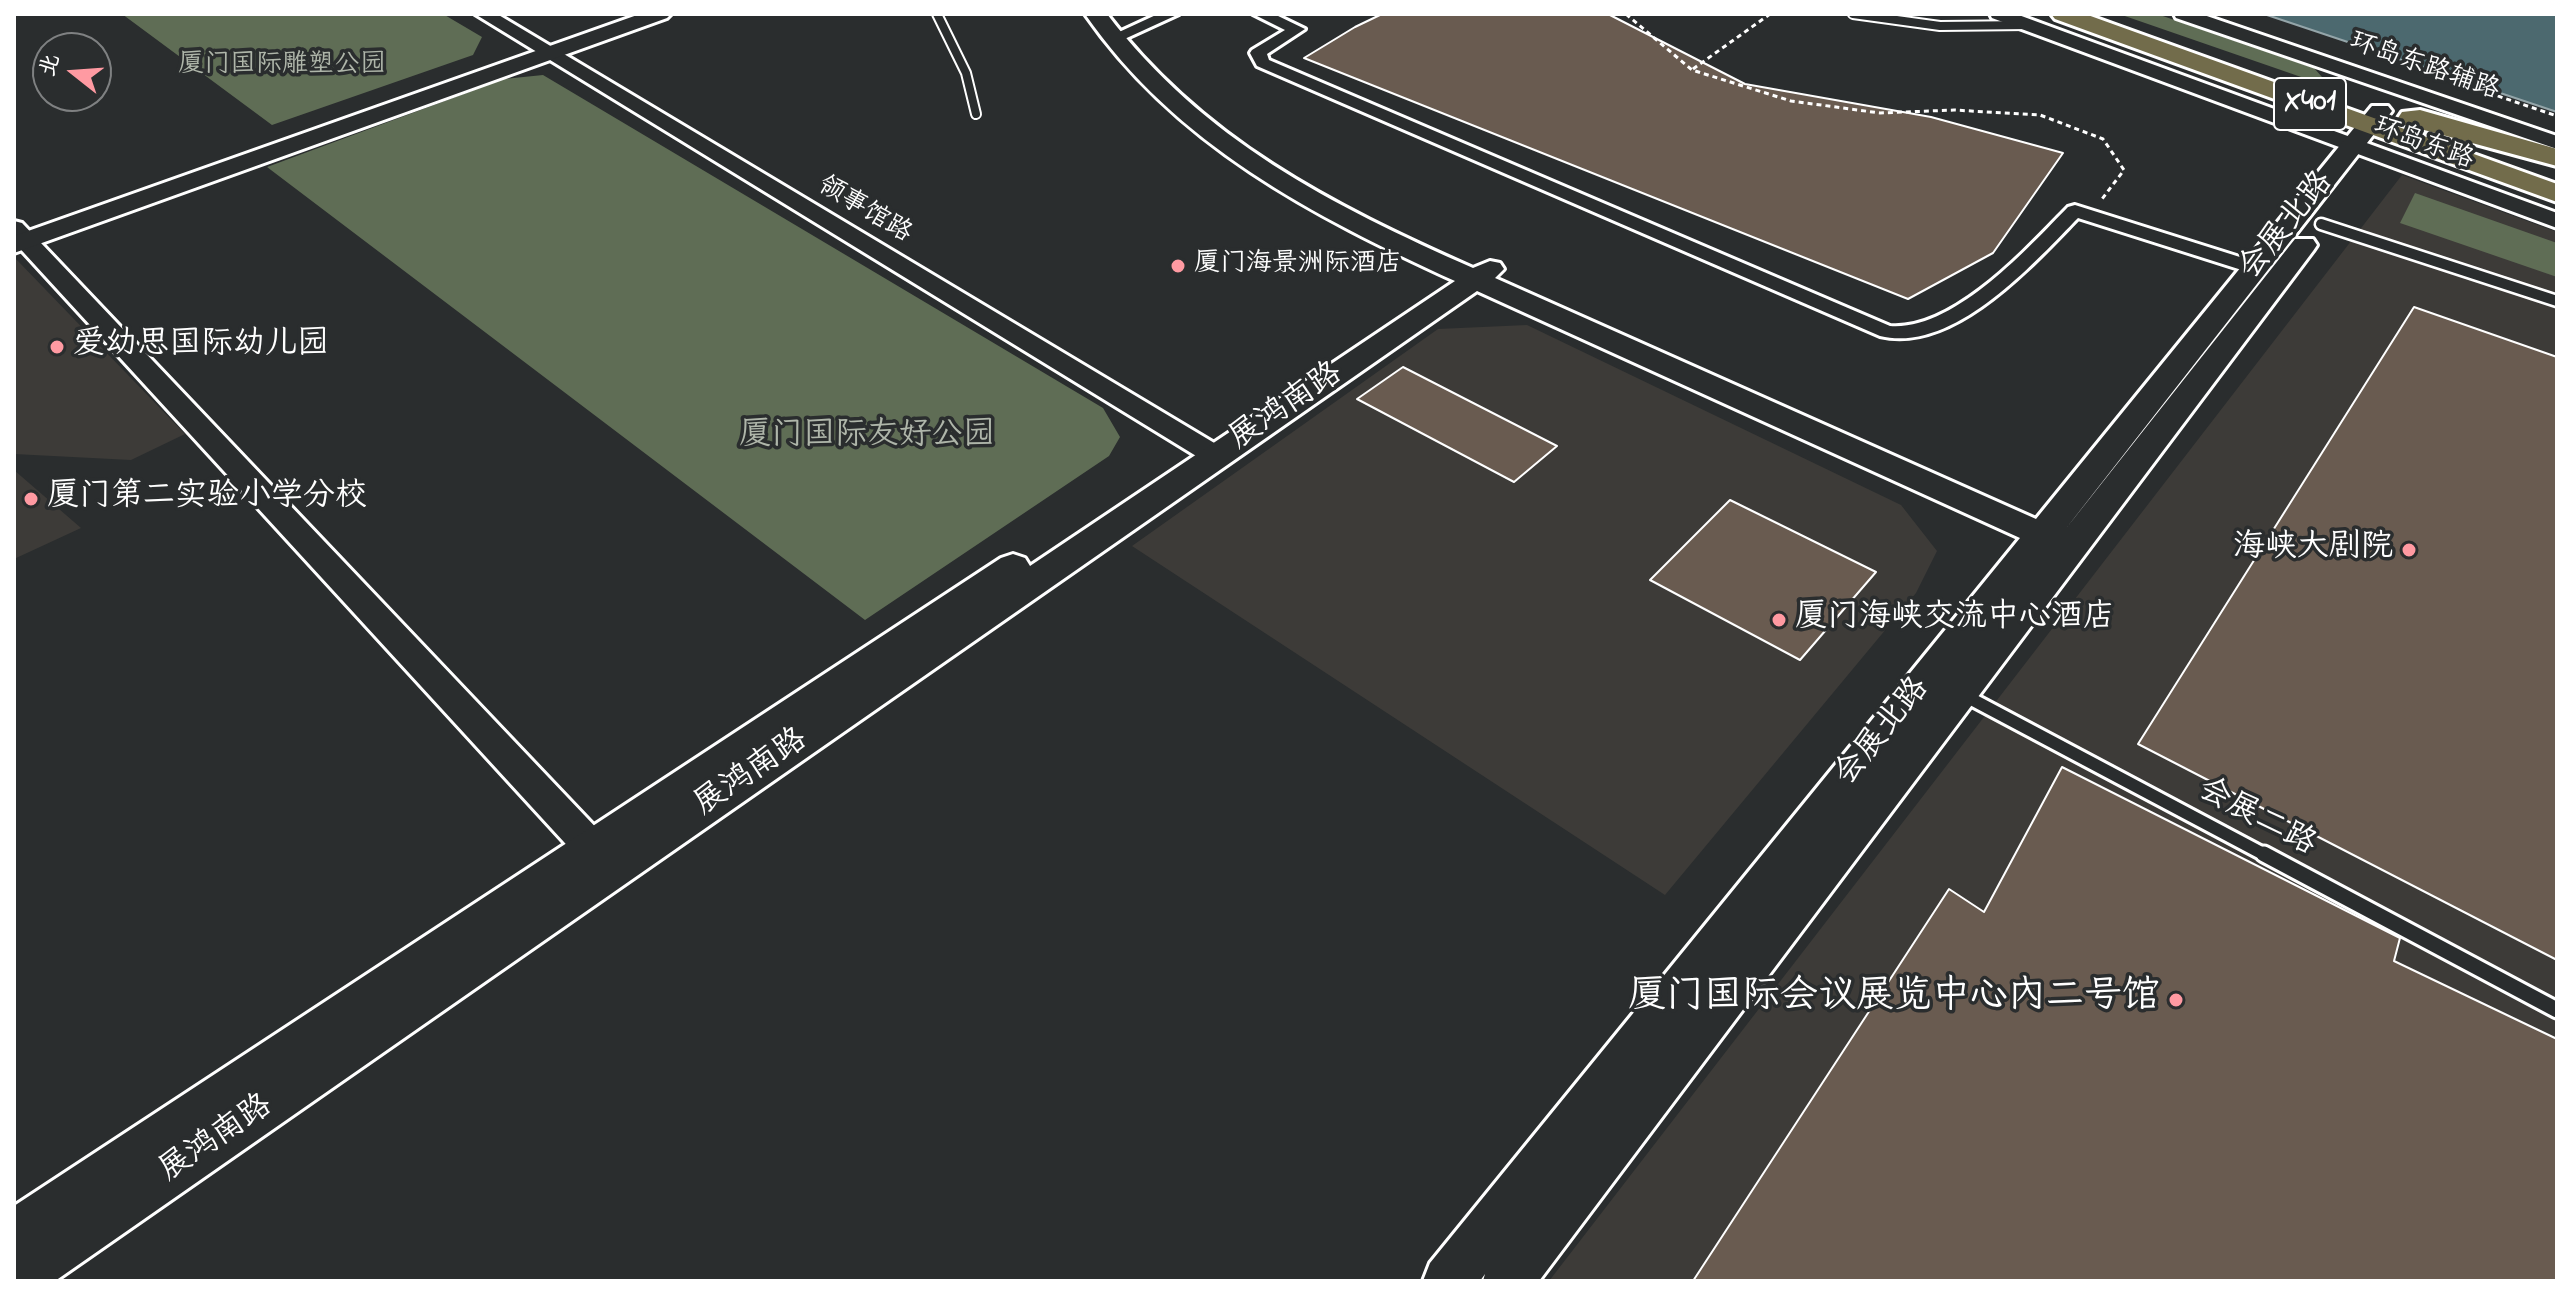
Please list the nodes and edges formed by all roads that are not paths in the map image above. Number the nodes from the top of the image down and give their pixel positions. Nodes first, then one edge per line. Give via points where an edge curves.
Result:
1 (484, 14) edge
2 (626, 14) edge
3 (660, 14) edge
4 (937, 14) edge
5 (1171, 14) edge
6 (1261, 14) edge
7 (1853, 14) edge
8 (1999, 14) edge
9 (2063, 14) edge
10 (2103, 14) edge
11 (2183, 14) edge
12 (1112, 22) edge
13 (2029, 25) junction
14 (542, 50) junction
15 (976, 114) dead end
16 (2379, 131) junction
17 (2557, 143) edge
18 (2447, 144) junction
19 (2557, 158) edge
20 (2557, 173) edge
21 (2557, 194) edge
22 (2557, 221) edge
23 (2321, 224) junction
24 (17, 235) edge
25 (2255, 268) junction
26 (1472, 269) junction
27 (2557, 301) edge
28 (1205, 450) junction
29 (2063, 534) junction
30 (1945, 685) junction
31 (602, 859) junction
32 (2557, 1010) edge
33 (14, 1235) edge
34 (14, 1279) edge
35 (1448, 1281) edge
36 (1508, 1281) edge

1 - 14 street, 领事馆路
2 - 14 main road
3 - 14 main road
4 - 15 lane via 966,73
5 - 12 street
6 - 25 street via 1297,29 1258,53 1263,63 1887,332 1914,333 1949,318 2019,267 2075,211
7 - 13 lane via 1896,24
8 - 13 street
9 - 16 main road, 环岛东路 / X401
10 - 16 main road, 环岛东路 / X401
11 - 17 street, 环岛东路辅路
12 - 26 main road via 1164,97 1249,163 1351,222
13 - 16 street
14 - 24 main road
14 - 28 street, 领事馆路
16 - 18 main road, 环岛东路 / X401
16 - 19 main road via 2420,118
16 - 22 street
16 - 23 main road, 会展北路
16 - 25 main road, 会展北路
18 - 20 main road, 环岛东路 / X401
18 - 21 main road, 环岛东路 / X401
23 - 27 lane
23 - 29 main road, 会展北路
24 - 31 street
25 - 29 main road, 会展北路
26 - 28 main road, 展鸿南路
26 - 29 main road
28 - 31 main road, 展鸿南路
29 - 30 main road, 会展北路
30 - 32 lane, 会展二路
30 - 35 main road, 会展北路
30 - 36 main road, 会展北路
31 - 33 main road, 展鸿南路
31 - 34 main road, 展鸿南路

